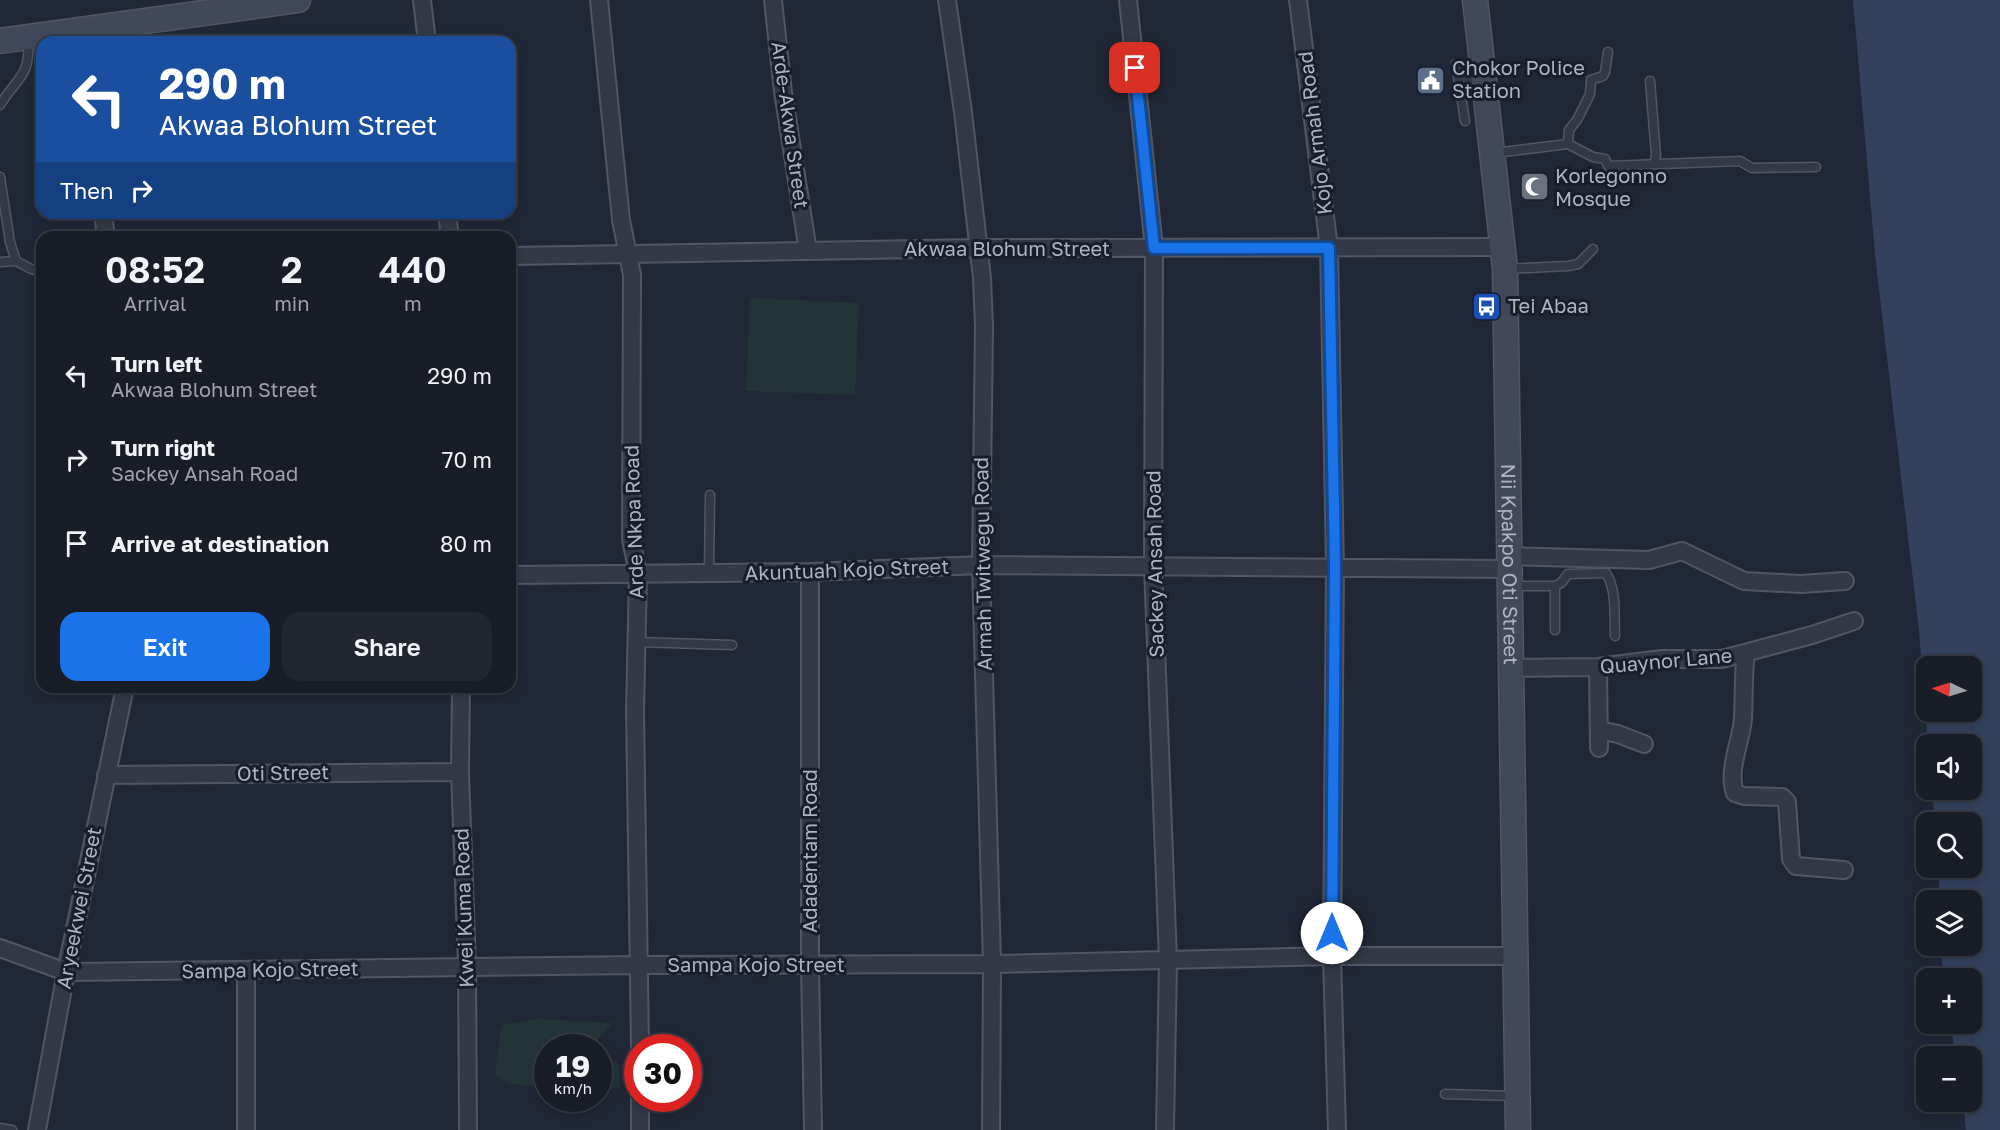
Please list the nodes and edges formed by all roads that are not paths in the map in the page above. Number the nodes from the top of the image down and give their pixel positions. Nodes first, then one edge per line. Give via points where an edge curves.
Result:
1 (298, 0) edge
2 (422, 0) edge
3 (599, 0) edge
4 (773, 0) edge
5 (946, 0) edge
6 (1128, 0) edge
7 (1298, 0) edge
8 (1475, 0) edge
9 (248, 3) edge
10 (80, 36) edge
11 (426, 36) edge
12 (27, 37) junction
13 (36, 37) edge
14 (0, 41) edge
15 (1608, 52) dead end
16 (1456, 64) dead end
17 (1484, 77) junction
18 (1650, 81) dead end
19 (1459, 82) junction
20 (0, 105) edge
21 (1465, 121) dead end
22 (1568, 144) junction
23 (1493, 153) junction
24 (1654, 164) junction
25 (1816, 167) dead end
26 (0, 177) edge
27 (978, 248) junction
28 (1154, 248) junction
29 (1329, 248) junction
30 (1593, 249) dead end
31 (808, 250) junction
32 (628, 255) junction
33 (516, 256) edge
34 (1505, 258) junction
35 (16, 261) junction
36 (0, 262) edge
37 (36, 270) edge
38 (710, 495) dead end
39 (981, 565) junction
40 (1335, 566) junction
41 (1153, 567) junction
42 (1509, 570) junction
43 (810, 572) junction
44 (638, 574) junction
45 (709, 574) junction
46 (516, 575) edge
47 (1845, 581) dead end
48 (1555, 586) junction
49 (1854, 621) dead end
50 (1555, 630) dead end
51 (1615, 636) dead end
52 (636, 642) junction
53 (732, 645) dead end
54 (1746, 653) junction
55 (1598, 667) junction
56 (1510, 668) junction
57 (124, 693) edge
58 (460, 693) edge
59 (1599, 730) junction
60 (1644, 744) dead end
61 (1599, 748) dead end
62 (460, 772) junction
63 (106, 775) junction
64 (1844, 870) dead end
65 (0, 948) edge
66 (1332, 956) junction
67 (1516, 956) junction
68 (1168, 960) junction
69 (992, 964) junction
70 (640, 965) junction
71 (810, 965) junction
72 (467, 968) junction
73 (246, 970) junction
74 (66, 972) junction
75 (640, 1034) edge
76 (1445, 1094) dead end
77 (1518, 1097) junction
78 (640, 1112) edge
79 (0, 1128) edge
80 (12, 1130) edge
81 (37, 1130) edge
82 (246, 1130) edge
83 (468, 1130) edge
84 (640, 1130) edge
85 (813, 1130) edge
86 (991, 1130) edge
87 (1165, 1130) edge
88 (1337, 1130) edge
89 (1518, 1130) edge

1 - 9 street
2 - 11 street
3 - 32 street, Arde Nkpa Road
4 - 31 street, Arde-Akwa Street
5 - 27 street, Armah Twitwegu Road
6 - 28 street, Sackey Ansah Road
7 - 29 street, Kojo Armah Road
8 - 17 street, Nii Kpakpo Oti Street
9 - 10 street
12 - 13 street
12 - 14 street
12 - 20 lane via 26,70
15 - 22 lane via 1605,72 1592,80 1590,94 1569,130
16 - 19 lane
17 - 19 lane
17 - 23 street, Nii Kpakpo Oti Street
18 - 24 lane
19 - 21 lane
22 - 23 lane
22 - 24 lane via 1605,159 1608,166
23 - 34 street, Nii Kpakpo Oti Street
24 - 25 lane via 1740,161 1752,168
26 - 35 lane
27 - 28 street, Akwaa Blohum Street
27 - 31 street, Akwaa Blohum Street
27 - 39 street, Armah Twitwegu Road via 984,326
28 - 29 street, Akwaa Blohum Street
28 - 41 street, Sackey Ansah Road
29 - 34 street, Akwaa Blohum Street
29 - 40 street, Kojo Armah Road
30 - 34 lane via 1578,264 1568,266
31 - 32 street, Akwaa Blohum Street
32 - 33 street, Akwaa Blohum Street
32 - 44 street, Arde Nkpa Road via 633,302 631,539
34 - 42 street, Nii Kpakpo Oti Street
35 - 36 lane
35 - 37 lane
38 - 45 lane
39 - 41 street, Akuntuah Kojo Street
39 - 43 street, Akuntuah Kojo Street
39 - 69 street, Armah Twitwegu Road
40 - 41 street, Akuntuah Kojo Street
40 - 42 street, Akuntuah Kojo Street
40 - 66 street, Kojo Armah Road
41 - 68 street, Sackey Ansah Road
42 - 47 street, Akuntuah Kojo Street via 1649,560 1682,550 1744,581
42 - 48 lane
42 - 56 street, Nii Kpakpo Oti Street
43 - 45 street, Akuntuah Kojo Street
43 - 71 street, Adadentam Road
44 - 45 street, Akuntuah Kojo Street
44 - 46 street, Akuntuah Kojo Street
44 - 52 street, Arde Nkpa Road
48 - 50 lane
48 - 51 lane via 1568,574 1606,573 1613,597
49 - 54 street, Quaynor Lane
52 - 53 lane
52 - 70 street, Arde Nkpa Road
54 - 55 street, Quaynor Lane via 1722,659 1662,659
54 - 64 street via 1743,719 1732,786 1735,793 1782,797 1787,802 1791,859 1796,866
55 - 56 street, Quaynor Lane
55 - 59 street
56 - 67 street, Nii Kpakpo Oti Street
57 - 63 street, Aryeekwei Street
58 - 62 street, Kwei Kuma Road
59 - 60 street
59 - 61 street
62 - 63 street, Oti Street
62 - 72 street, Kwei Kuma Road
63 - 74 street, Aryeekwei Street
65 - 74 street, Sampa Kojo Street
66 - 67 street, Sampa Kojo Street
66 - 68 street, Sampa Kojo Street
66 - 88 street, Kojo Armah Road
67 - 77 street, Nii Kpakpo Oti Street
68 - 69 street, Sampa Kojo Street
68 - 87 street, Sackey Ansah Road
69 - 71 street, Sampa Kojo Street
69 - 86 street, Armah Twitwegu Road
70 - 71 street, Sampa Kojo Street
70 - 72 street, Sampa Kojo Street
70 - 75 street, Arde Nkpa Road
71 - 85 street, Adadentam Road
72 - 73 street, Sampa Kojo Street
72 - 83 street, Kwei Kuma Road
73 - 74 street, Sampa Kojo Street
73 - 82 street
74 - 81 street, Aryeekwei Street
76 - 77 lane
77 - 89 street, Nii Kpakpo Oti Street
78 - 84 street
79 - 80 lane

